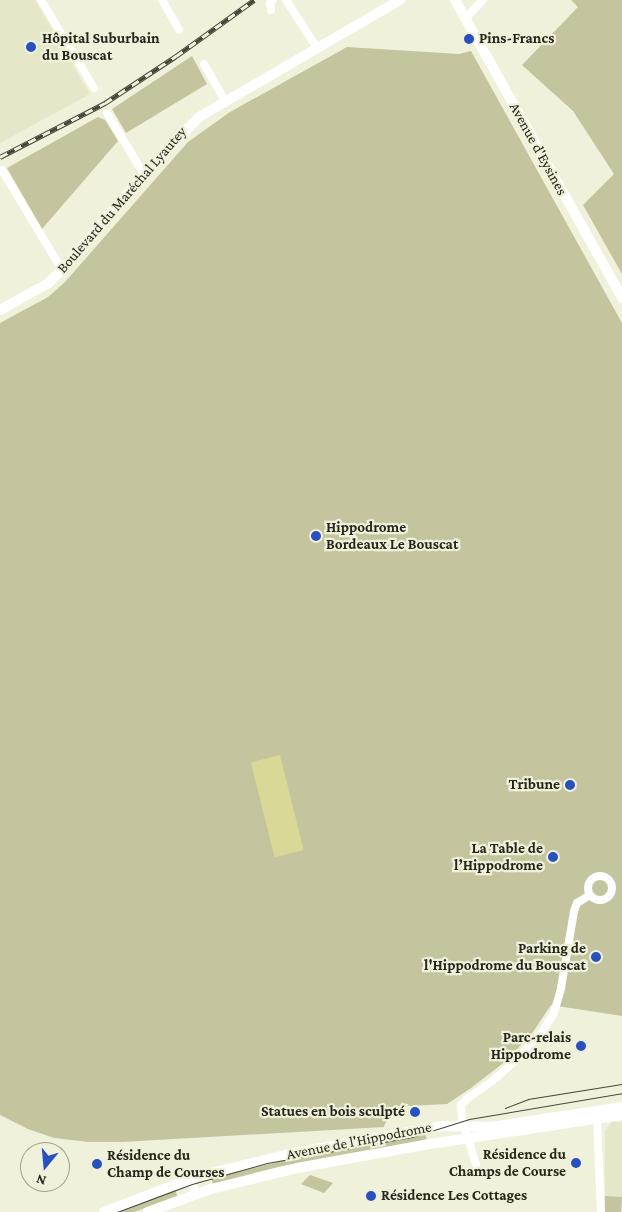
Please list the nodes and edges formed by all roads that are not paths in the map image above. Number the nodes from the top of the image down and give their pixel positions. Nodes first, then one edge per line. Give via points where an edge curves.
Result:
1 (41, 0) edge
2 (162, 0) edge
3 (274, 0) edge
4 (286, 0) edge
5 (400, 0) edge
6 (455, 0) edge
7 (483, 0) edge
8 (271, 10) dead end
9 (465, 20) junction
10 (179, 30) dead end
11 (317, 48) junction
12 (204, 64) dead end
13 (94, 88) dead end
14 (225, 101) junction
15 (106, 113) dead end
16 (2, 170) dead end
17 (144, 174) junction
18 (62, 270) junction
19 (622, 298) edge
20 (0, 310) edge
21 (590, 895) dead end
22 (622, 1108) edge
23 (587, 1112) junction
24 (622, 1115) edge
25 (597, 1118) junction
26 (464, 1127) junction
27 (468, 1138) junction
28 (476, 1164) dead end
29 (190, 1178) junction
30 (197, 1194) junction
31 (104, 1212) edge
32 (148, 1212) edge
33 (601, 1212) edge

1 - 13 street
2 - 10 street
3 - 8 street via 270,3
4 - 11 street
5 - 11 street, Boulevard du Maréchal Lyautey
6 - 9 street, Avenue d'Eysines
7 - 9 street
9 - 19 street, Avenue d'Eysines
11 - 14 street, Boulevard du Maréchal Lyautey
12 - 14 street
14 - 17 street, Boulevard du Maréchal Lyautey via 189,125
15 - 17 street
16 - 18 street
17 - 18 street, Boulevard du Maréchal Lyautey
18 - 20 street, Boulevard du Maréchal Lyautey via 47,284
21 - 26 street via 577,904 574,911 562,988 554,1013 530,1046 462,1103
22 - 23 street, Avenue de l'Hippodrome
22 - 25 street via 600,1114
23 - 25 street
23 - 26 street, Avenue de l'Hippodrome via 499,1126
24 - 25 street, Avenue de l'Hippodrome
25 - 27 street, Avenue de l'Hippodrome
25 - 33 street
26 - 27 street
26 - 29 street, Avenue de l'Hippodrome via 441,1126 294,1153
27 - 28 street
27 - 30 street, Avenue de l'Hippodrome via 297,1168
29 - 30 street
29 - 31 street, Avenue de l'Hippodrome
30 - 32 street, Avenue de l'Hippodrome

